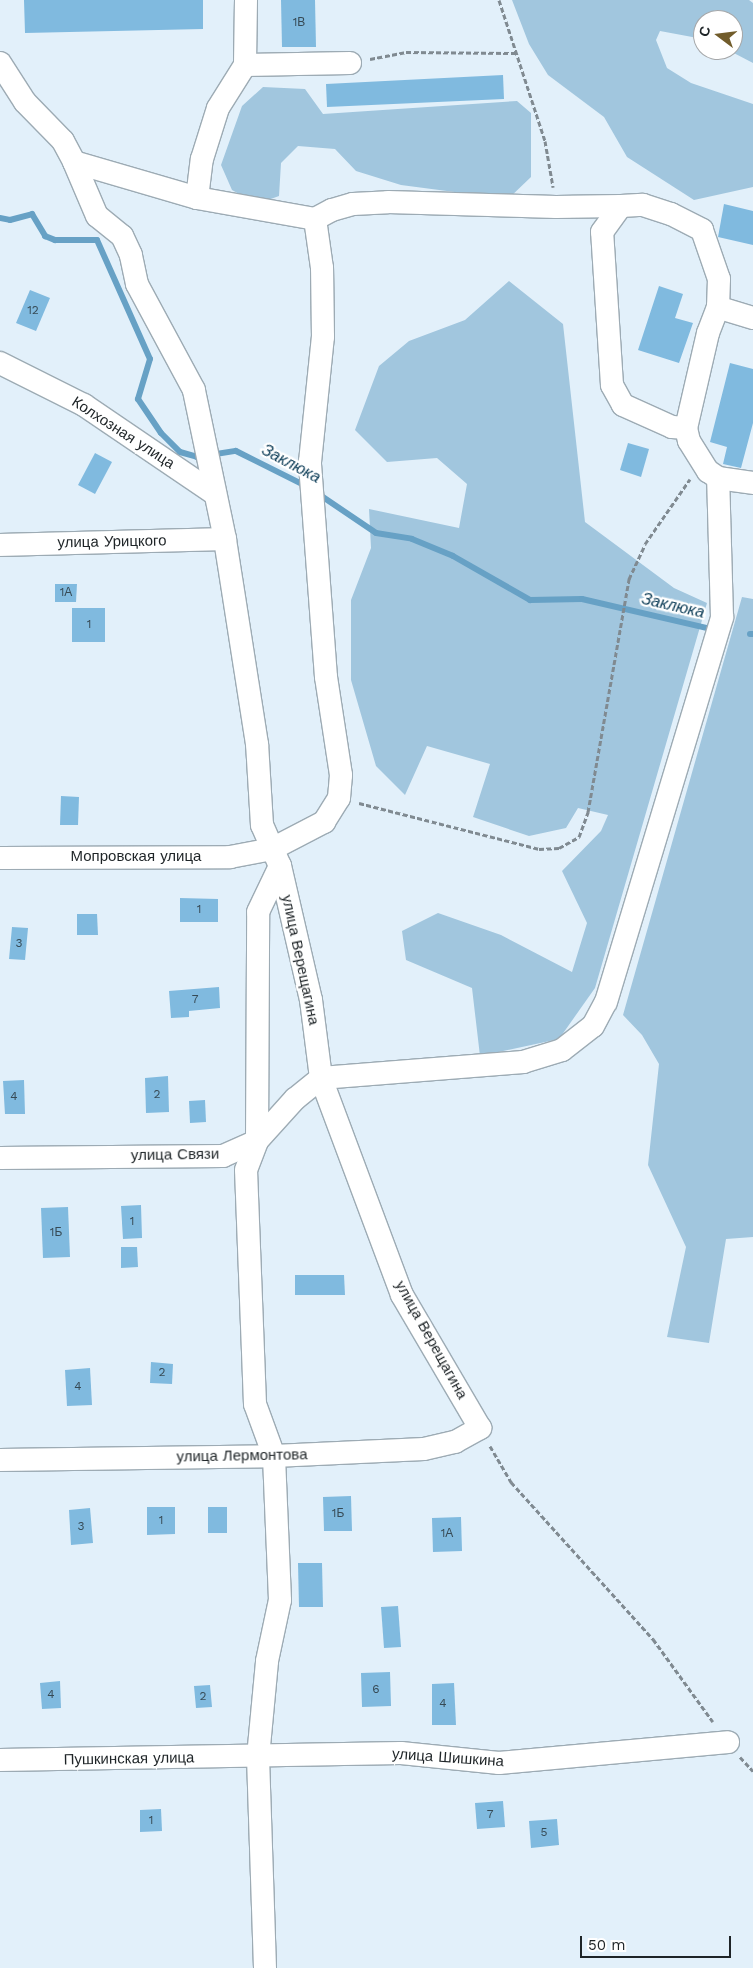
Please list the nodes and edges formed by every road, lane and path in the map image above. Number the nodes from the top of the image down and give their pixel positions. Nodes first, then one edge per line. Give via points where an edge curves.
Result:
1 (246, 0) edge
2 (499, 0) edge
3 (518, 53) junction
4 (0, 63) edge
5 (350, 63) joint
6 (245, 65) junction
7 (74, 162) junction
8 (197, 198) junction
9 (621, 206) junction
10 (556, 207) junction
11 (315, 220) junction
12 (718, 307) junction
13 (753, 318) edge
14 (0, 363) edge
15 (686, 428) junction
16 (702, 462) junction
17 (718, 478) junction
18 (753, 483) edge
19 (216, 494) junction
20 (225, 539) junction
21 (0, 545) edge
22 (339, 798) junction
23 (0, 858) edge
24 (276, 858) junction
25 (321, 1078) junction
26 (257, 1141) junction
27 (0, 1158) edge
28 (480, 1428) junction
29 (274, 1456) junction
30 (0, 1460) edge
31 (728, 1742) junction
32 (258, 1757) junction
33 (0, 1760) edge
34 (753, 1771) edge
35 (265, 1968) edge

1 - 6 street
2 - 3 path
3 - 5 path via 406,52
3 - 10 path via 545,141
4 - 7 street, улица Верещагина via 25,102 63,141
5 - 6 street
6 - 8 street via 218,108 202,159
7 - 8 street
7 - 19 street, улица Верещагина via 97,216 122,236 131,255 137,284 194,390
8 - 11 street
9 - 10 street
9 - 12 street via 643,205 671,214 702,230 719,279
9 - 15 street via 602,232 612,385 623,405 629,409 672,427
10 - 11 street via 388,202 353,204 332,210
11 - 22 street via 322,268 323,337 310,462 326,677 341,775
12 - 13 street
12 - 15 street via 708,333
14 - 19 street, Колхозная улица via 84,405
15 - 16 street via 689,441
16 - 17 street
16 - 22 path via 645,544 629,579 588,812 579,837 559,848 539,849
17 - 18 street
17 - 25 street via 722,617 606,1002 592,1026 562,1050 523,1062
19 - 20 street, улица Верещагина
20 - 21 street, улица Урицкого
20 - 24 street, улица Верещагина via 257,744 262,825
22 - 24 street, Мопровская улица via 324,822
23 - 24 street, Мопровская улица
24 - 25 street, улица Верещагина via 311,1000
24 - 26 street via 258,912
25 - 26 street, улица Связи via 296,1099
25 - 28 street, улица Верещагина via 402,1295
26 - 27 street, улица Связи via 222,1156
26 - 29 street via 246,1170 254,1404
28 - 29 street, улица Лермонтова via 455,1442 424,1449
28 - 31 path via 511,1482 653,1639
29 - 30 street, улица Лермонтова
29 - 32 street via 280,1600 267,1661
31 - 32 street, улица Шишкина via 499,1763 402,1753
31 - 34 path
32 - 33 street, Пушкинская улица
32 - 35 street

